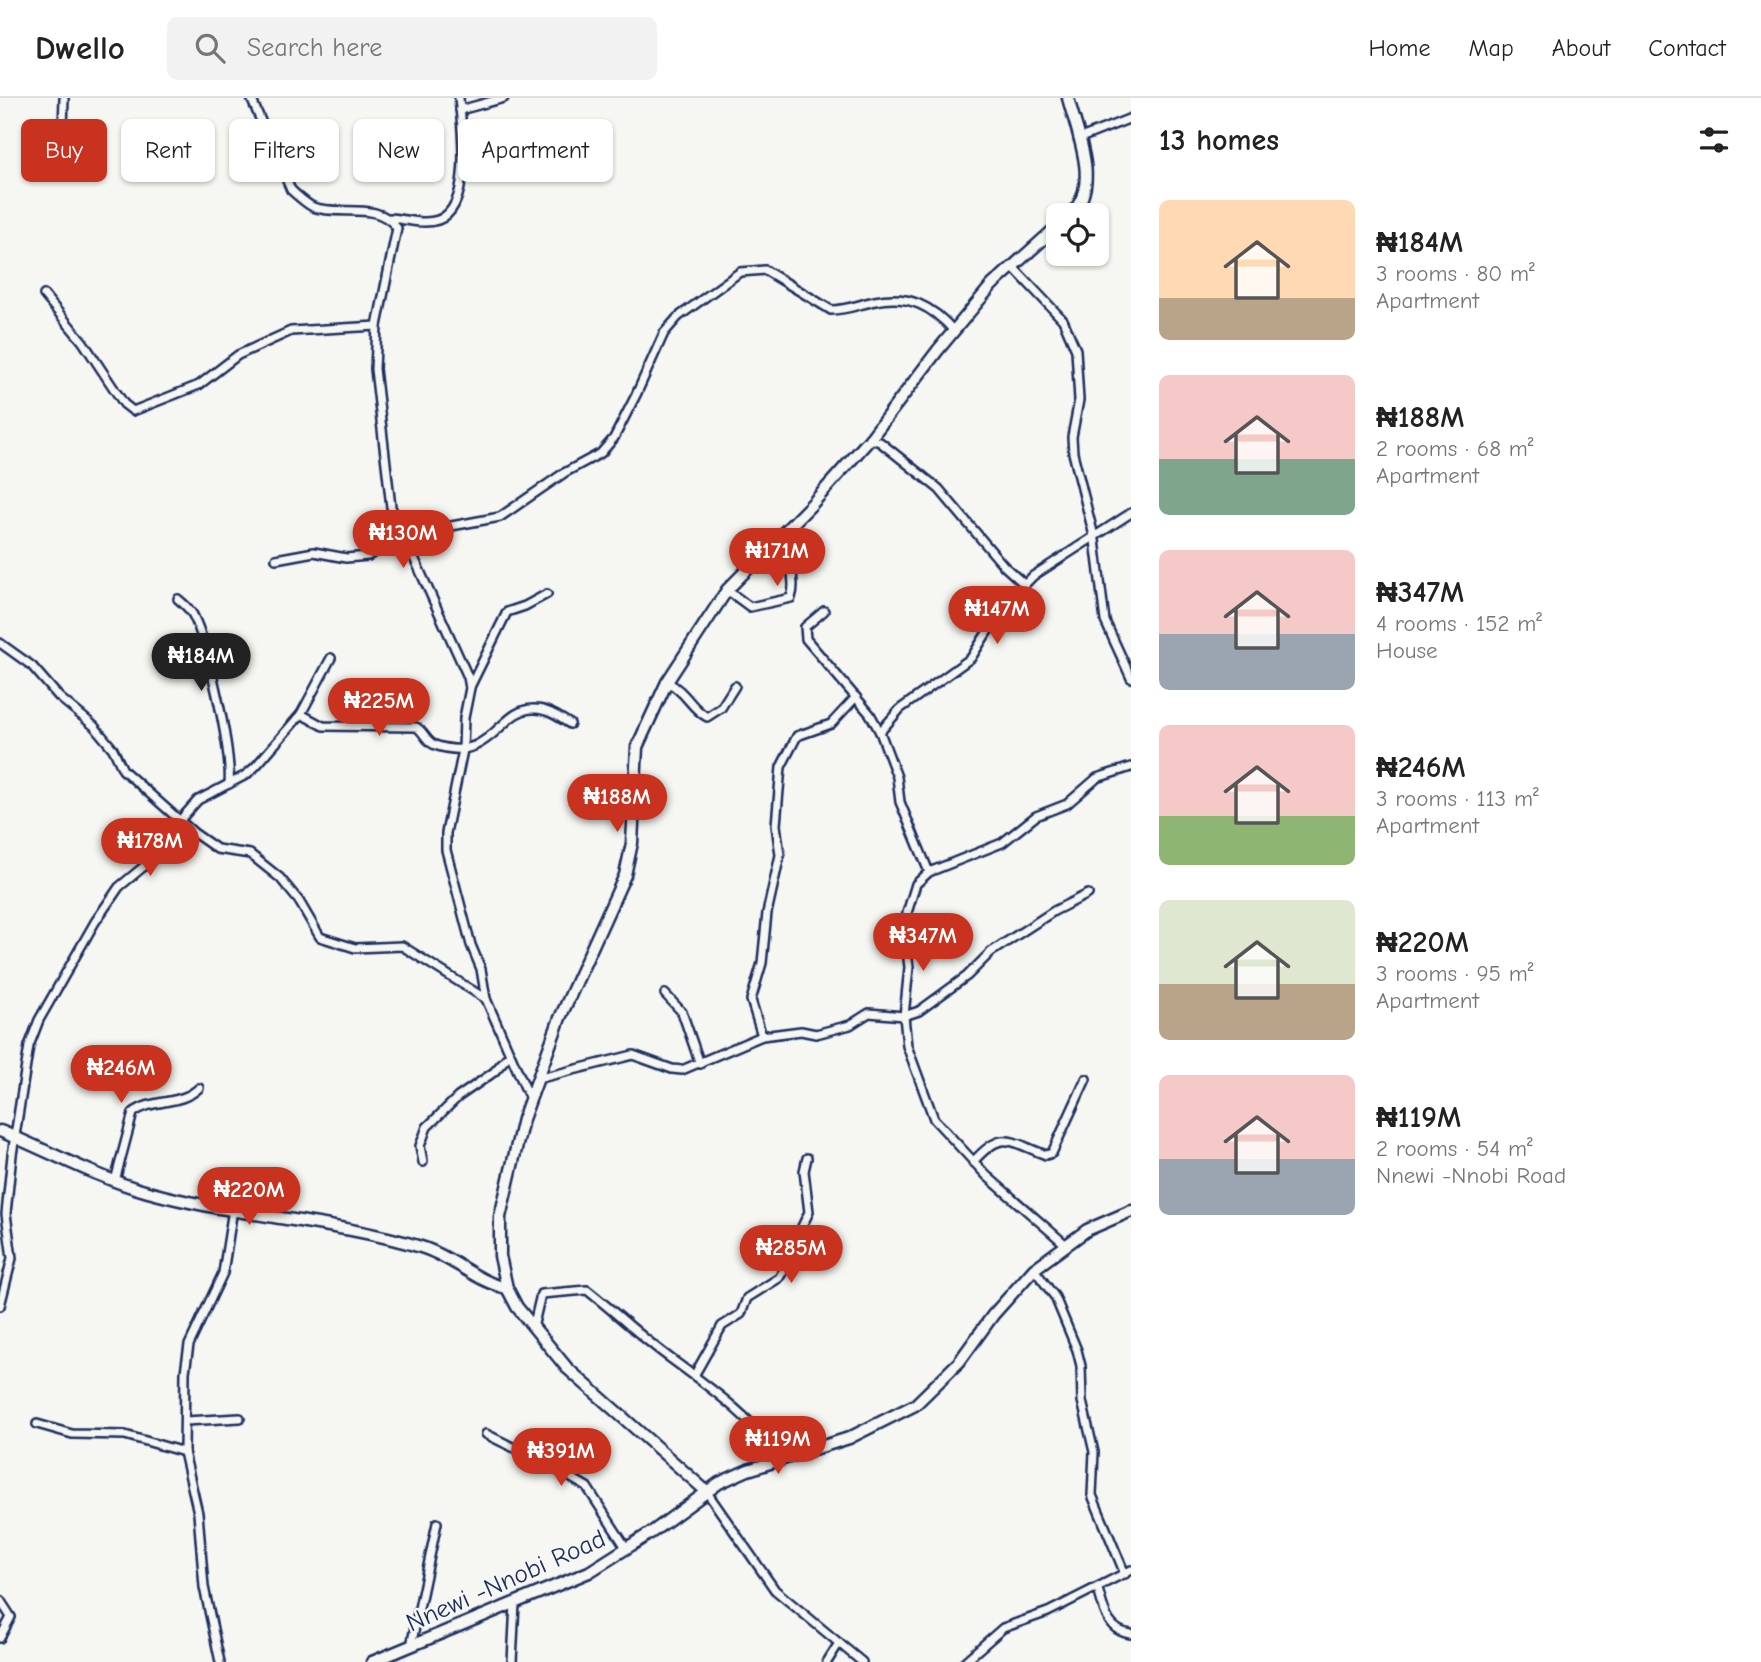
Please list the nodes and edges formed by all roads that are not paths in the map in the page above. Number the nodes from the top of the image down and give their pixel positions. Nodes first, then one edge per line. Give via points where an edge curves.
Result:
1 (64, 98) edge
2 (251, 98) edge
3 (459, 98) edge
4 (504, 98) edge
5 (1068, 98) edge
6 (460, 110) junction
7 (1131, 118) edge
8 (63, 119) edge
9 (1078, 139) junction
10 (1080, 203) edge
11 (390, 218) junction
12 (1046, 236) edge
13 (1012, 266) junction
14 (44, 295) dead end
15 (377, 326) junction
16 (954, 331) junction
17 (870, 439) junction
18 (1131, 513) edge
19 (394, 521) junction
20 (403, 535) junction
21 (778, 537) junction
22 (1095, 540) junction
23 (276, 559) dead end
24 (1024, 584) junction
25 (727, 590) junction
26 (547, 594) dead end
27 (178, 599) dead end
28 (824, 611) dead end
29 (0, 643) edge
30 (331, 658) dead end
31 (1131, 678) edge
32 (667, 682) junction
33 (735, 686) dead end
34 (470, 688) junction
35 (856, 697) junction
36 (301, 714) junction
37 (570, 724) dead end
38 (880, 732) junction
39 (463, 750) junction
40 (1131, 767) edge
41 (229, 784) junction
42 (181, 818) junction
43 (929, 872) junction
44 (1088, 894) dead end
45 (665, 995) dead end
46 (486, 999) junction
47 (904, 1016) junction
48 (762, 1036) junction
49 (509, 1055) junction
50 (700, 1064) junction
51 (537, 1079) junction
52 (1086, 1079) dead end
53 (199, 1088) dead end
54 (530, 1099) junction
55 (0, 1131) edge
56 (15, 1138) junction
57 (807, 1158) dead end
58 (423, 1162) dead end
59 (973, 1162) junction
60 (115, 1181) junction
61 (233, 1209) junction
62 (1131, 1210) edge
63 (3, 1225) edge
64 (1065, 1244) junction
65 (1034, 1269) junction
66 (507, 1288) junction
67 (0, 1306) edge
68 (533, 1328) junction
69 (695, 1374) junction
70 (240, 1418) dead end
71 (184, 1421) junction
72 (37, 1424) dead end
73 (486, 1434) dead end
74 (184, 1452) junction
75 (780, 1460) junction
76 (706, 1491) junction
77 (437, 1522) dead end
78 (627, 1549) junction
79 (1128, 1572) edge
80 (1098, 1589) junction
81 (0, 1600) edge
82 (515, 1603) junction
83 (1131, 1634) edge
84 (0, 1638) edge
85 (839, 1643) junction
86 (411, 1646) junction
87 (848, 1651) junction
88 (220, 1662) edge
89 (372, 1662) edge
90 (512, 1662) edge
91 (827, 1662) edge
92 (844, 1662) edge
93 (862, 1662) edge
94 (964, 1662) edge

1 - 8 street
2 - 11 street via 291,190 300,198 319,208
3 - 6 street
4 - 6 street
5 - 9 main road
6 - 11 street via 461,186 455,204 437,220
7 - 9 street
9 - 10 main road via 1086,187
11 - 15 street via 397,228
12 - 13 main road
13 - 16 main road
13 - 22 street via 1063,320 1076,350 1079,400 1073,453
14 - 15 street via 133,411 199,385 238,355 291,331
15 - 19 street via 374,369
16 - 17 main road
16 - 20 street via 915,301 876,301 831,310 765,270 740,272 699,300 664,333 614,438 601,453 500,517
17 - 21 main road
17 - 24 street via 939,489
18 - 22 street
19 - 20 street
19 - 23 street via 368,556 346,558 314,552
20 - 34 street
21 - 25 main road
21 - 25 street via 788,561 791,598 750,607
22 - 24 street
22 - 31 street via 1105,621
24 - 38 street via 1003,607 971,658 900,709
25 - 32 main road
26 - 34 street via 507,612
27 - 41 street via 194,616 205,649 230,762
28 - 35 street via 804,633
29 - 42 street via 32,666 108,740 123,770
30 - 36 street
32 - 33 street via 682,689 694,708 707,717 721,708
32 - 51 main road via 638,747 632,843 625,875
34 - 39 street
35 - 38 street
35 - 48 street via 831,724 797,736 780,767 776,825 780,855 762,963 751,1000
36 - 39 street via 323,726 416,727 435,745
36 - 41 street via 256,766
37 - 39 street via 549,712 522,711 480,744
38 - 43 street via 897,777 900,802
39 - 46 street via 446,850
40 - 43 street via 1097,778 1067,804 1036,816 1002,843
41 - 42 street via 198,800
42 - 46 street via 209,846 250,854 264,864 299,901 320,937 355,947 402,946
42 - 56 street via 154,858 119,887 94,922 39,1020 24,1070
43 - 47 street via 916,884 907,913 909,968
44 - 47 street via 1006,942 943,995
45 - 50 street via 681,1012
46 - 49 street
47 - 48 street via 869,1013 826,1032
47 - 59 street via 907,1046 934,1119
48 - 50 street
49 - 54 street
49 - 58 street via 427,1127 420,1146
50 - 51 street via 672,1069 633,1055
51 - 54 main road
52 - 59 street via 1049,1155 1002,1139 985,1148
53 - 60 street via 181,1100 133,1113
54 - 66 main road via 500,1217 500,1256
55 - 56 main road
56 - 60 main road
56 - 63 street
57 - 69 street via 809,1212 794,1253 779,1278 747,1298 741,1314 722,1326
59 - 64 street
60 - 61 main road via 150,1193
61 - 66 main road via 336,1226 423,1247
61 - 71 street via 223,1273 188,1345
62 - 64 main road, Nnewi -Nnobi Road
63 - 67 street via 13,1244
64 - 65 main road, Nnewi -Nnobi Road
65 - 75 main road, Nnewi -Nnobi Road via 959,1362 915,1405 849,1438
65 - 79 street via 1055,1297 1077,1350 1094,1452 1092,1495
66 - 68 main road
68 - 69 street via 541,1294 581,1288
68 - 76 main road via 567,1368
69 - 75 street via 766,1436
70 - 71 street
71 - 74 street
72 - 74 street via 72,1434 125,1435
73 - 78 street via 587,1487
74 - 88 street
75 - 76 main road, Nnewi -Nnobi Road
76 - 78 main road, Nnewi -Nnobi Road
76 - 85 street via 775,1590
77 - 86 street
78 - 82 main road, Nnewi -Nnobi Road via 589,1572
79 - 80 street
80 - 83 street via 1112,1626
80 - 94 street via 1003,1628
81 - 84 street via 11,1618
82 - 86 main road, Nnewi -Nnobi Road
82 - 90 street
85 - 87 street
85 - 91 street
86 - 89 main road, Nnewi -Nnobi Road
87 - 92 street
87 - 93 street

